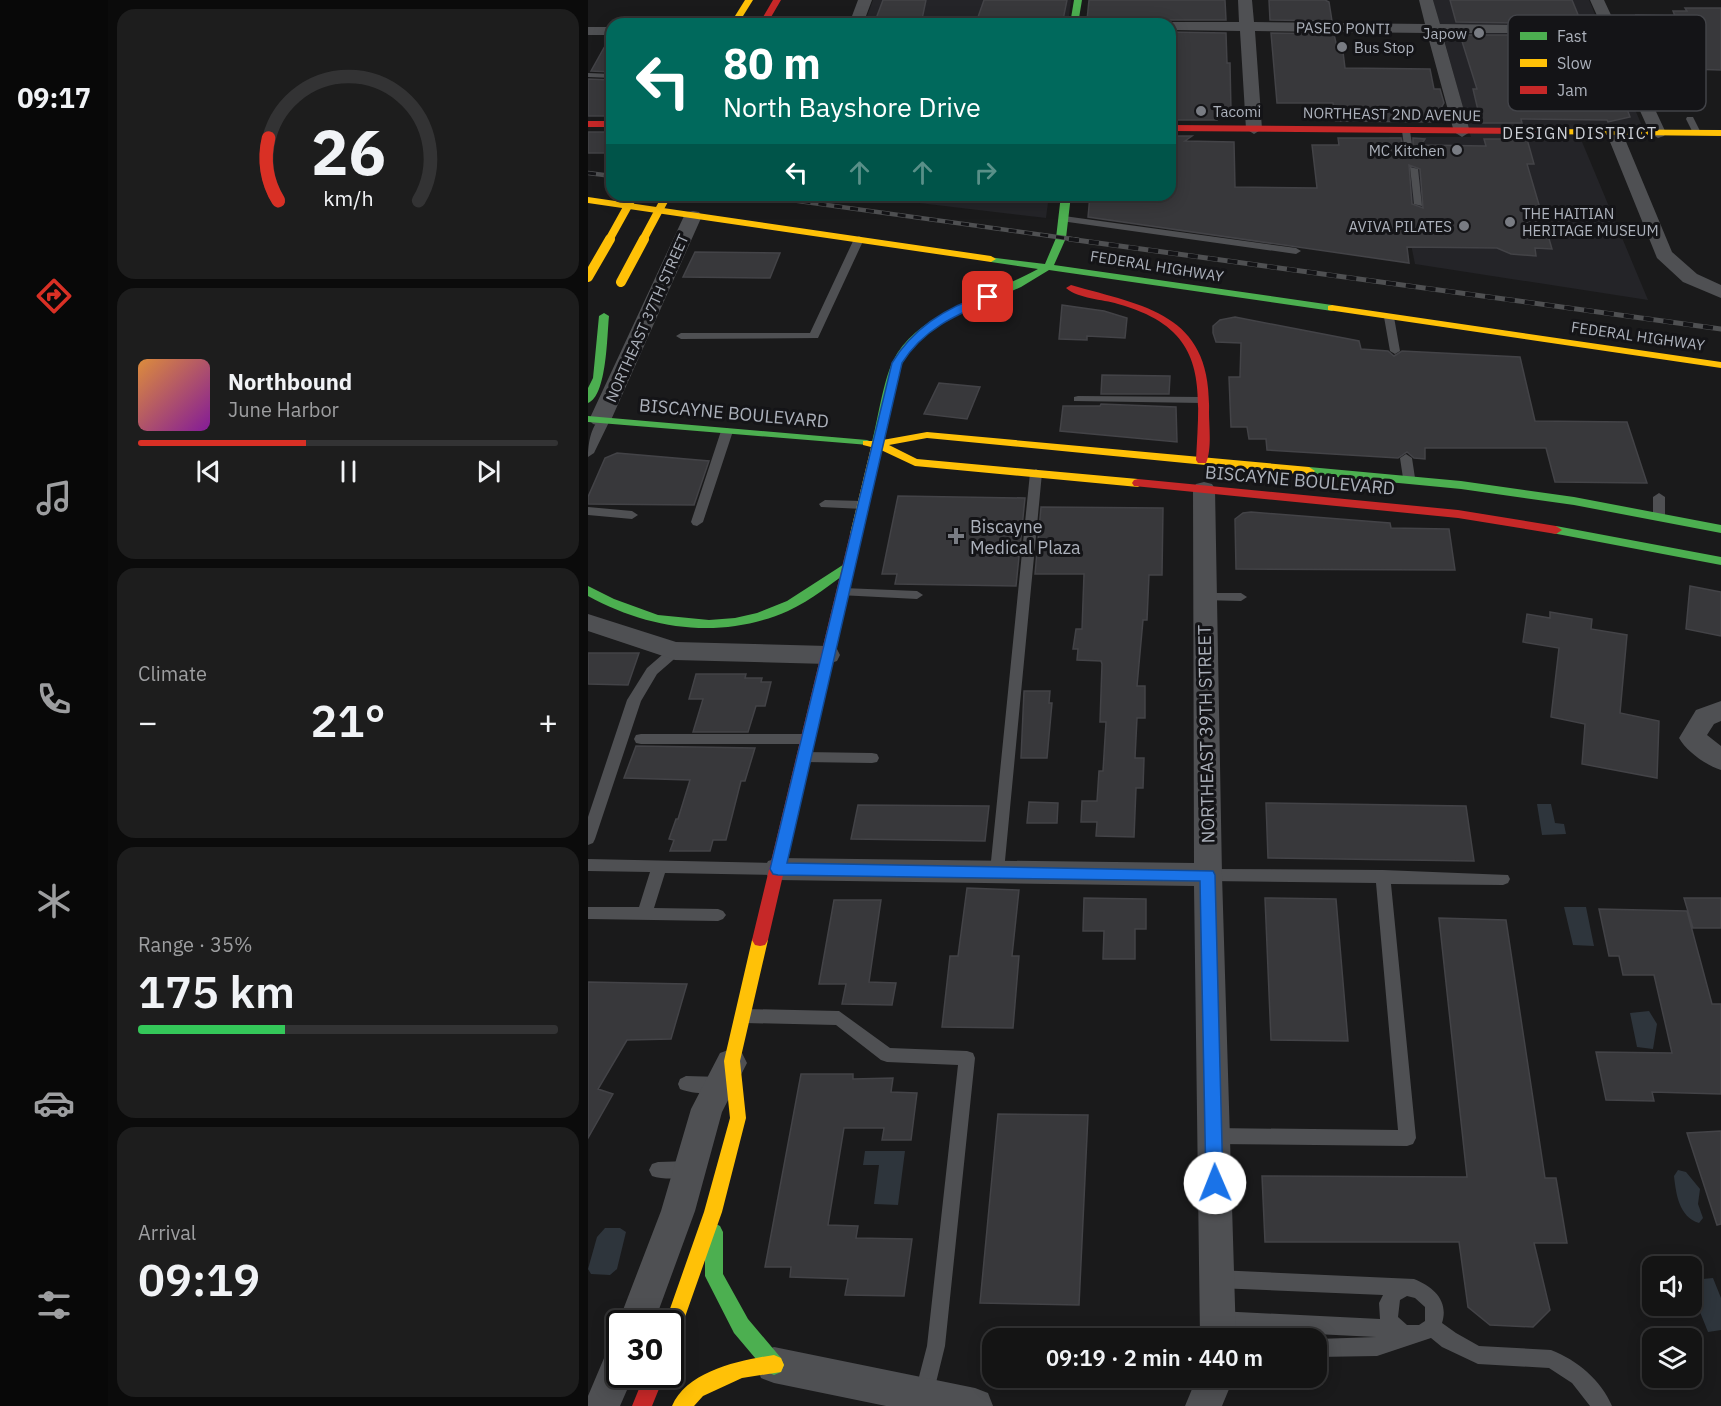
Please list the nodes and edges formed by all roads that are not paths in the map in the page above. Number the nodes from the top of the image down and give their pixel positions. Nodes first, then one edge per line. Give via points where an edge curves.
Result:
1 (748, 0) edge
2 (777, 0) edge
3 (865, 0) edge
4 (1078, 0) edge
5 (1245, 0) edge
6 (1425, 0) edge
7 (1597, 0) edge
8 (1604, 15) edge
9 (738, 18) edge
10 (766, 18) edge
11 (858, 18) edge
12 (1075, 18) edge
13 (1176, 26) edge
14 (1246, 26) junction
15 (1433, 29) junction
16 (1508, 29) edge
17 (588, 75) edge
18 (606, 76) edge
19 (1648, 111) edge
20 (1690, 119) dead end
21 (588, 124) edge
22 (606, 124) edge
23 (1176, 128) edge
24 (1254, 129) junction
25 (1406, 131) junction
26 (1461, 132) junction
27 (1614, 132) junction
28 (1658, 132) junction
29 (1697, 133) junction
30 (1721, 133) edge
31 (1408, 145) dead end
32 (1413, 169) dead end
33 (588, 201) edge
34 (631, 201) edge
35 (665, 201) edge
36 (1066, 201) edge
37 (1419, 204) dead end
38 (693, 216) junction
39 (1064, 219) junction
40 (859, 239) junction
41 (1296, 251) dead end
42 (1048, 267) junction
43 (588, 277) edge
44 (1053, 292) dead end
45 (1721, 292) edge
46 (1034, 293) dead end
47 (1079, 293) junction
48 (973, 304) junction
49 (608, 307) junction
50 (1389, 317) junction
51 (681, 336) dead end
52 (588, 348) edge
53 (1395, 351) dead end
54 (1721, 365) edge
55 (1078, 399) dead end
56 (588, 400) edge
57 (1202, 400) junction
58 (597, 419) edge
59 (727, 431) junction
60 (877, 444) junction
61 (588, 453) edge
62 (1406, 458) dead end
63 (1202, 460) junction
64 (1036, 473) junction
65 (1409, 478) junction
66 (1204, 489) junction
67 (1514, 492) junction
68 (1659, 497) dead end
69 (825, 504) dead end
70 (863, 505) junction
71 (588, 511) edge
72 (632, 515) dead end
73 (1659, 517) junction
74 (697, 522) dead end
75 (1721, 530) edge
76 (1721, 561) edge
77 (849, 565) junction
78 (588, 590) edge
79 (843, 592) junction
80 (917, 595) dead end
81 (1205, 597) junction
82 (1241, 597) dead end
83 (588, 622) edge
84 (675, 651) junction
85 (828, 655) junction
86 (1721, 710) edge
87 (641, 739) dead end
88 (808, 739) junction
89 (804, 757) junction
90 (872, 758) dead end
91 (1721, 760) edge
92 (588, 837) edge
93 (588, 865) edge
94 (659, 867) junction
95 (778, 869) junction
96 (997, 872) junction
97 (1208, 875) junction
98 (1383, 876) junction
99 (1503, 879) dead end
100 (588, 913) edge
101 (645, 914) junction
102 (718, 915) dead end
103 (744, 1016) junction
104 (729, 1077) junction
105 (686, 1084) dead end
106 (1213, 1136) junction
107 (713, 1212) junction
108 (1217, 1278) junction
109 (1407, 1287) junction
110 (641, 1310) edge
111 (678, 1310) edge
112 (1432, 1327) junction
113 (1218, 1328) edge
114 (1327, 1331) edge
115 (1404, 1333) junction
116 (1327, 1348) edge
117 (774, 1365) junction
118 (610, 1388) edge
119 (649, 1388) edge
120 (1211, 1388) edge
121 (924, 1396) junction
122 (602, 1406) edge
123 (642, 1406) edge
124 (682, 1406) edge
125 (975, 1406) edge
126 (1203, 1406) edge
127 (1602, 1406) edge

1 - 9 main road
2 - 10 main road
3 - 11 street
4 - 12 main road
5 - 14 street
6 - 15 street
7 - 8 street
13 - 14 street, PASEO PONTI
14 - 15 street, PASEO PONTI
14 - 24 street
15 - 16 street, PASEO PONTI
15 - 26 street
17 - 18 lane
19 - 28 street
20 - 29 lane
21 - 22 main road
23 - 24 main road, NORTHEAST 2ND AVENUE
24 - 25 main road, NORTHEAST 2ND AVENUE
25 - 26 main road, NORTHEAST 2ND AVENUE
25 - 31 lane
26 - 27 main road, NORTHEAST 2ND AVENUE
27 - 28 main road, NORTHEAST 2ND AVENUE
27 - 45 street via 1664,254 1680,271
28 - 29 main road, NORTHEAST 2ND AVENUE
29 - 30 main road, NORTHEAST 2ND AVENUE
32 - 37 lane
33 - 38 main road, FEDERAL HIGHWAY
34 - 43 main road, bridge
35 - 49 main road, bridge
36 - 39 main road
38 - 40 main road, FEDERAL HIGHWAY
38 - 58 street, NORTHEAST 37TH STREET
39 - 41 lane
39 - 42 main road via 1061,238
40 - 42 main road, FEDERAL HIGHWAY
40 - 51 lane via 814,336
42 - 47 main road
42 - 48 main road
42 - 50 main road, FEDERAL HIGHWAY
44 - 47 main road
46 - 48 main road
47 - 57 main road via 1147,310 1176,331 1192,346 1200,361
48 - 60 main road via 940,319 908,346 894,373
49 - 52 main road
49 - 56 main road via 598,378
50 - 53 lane
50 - 54 main road, FEDERAL HIGHWAY
55 - 57 lane
57 - 63 main road
58 - 59 main road, BISCAYNE BOULEVARD
58 - 61 lane
59 - 60 main road, BISCAYNE BOULEVARD
59 - 74 lane
60 - 63 main road, BISCAYNE BOULEVARD via 927,435
60 - 64 main road, BISCAYNE BOULEVARD via 915,462
60 - 70 main road
62 - 65 lane
63 - 65 main road, BISCAYNE BOULEVARD
64 - 66 main road, BISCAYNE BOULEVARD
64 - 96 lane
65 - 67 main road, BISCAYNE BOULEVARD
66 - 67 main road via 1228,480 1446,500
66 - 76 main road, BISCAYNE BOULEVARD via 1522,523
66 - 81 street, NORTHEAST 39TH STREET
67 - 73 main road, BISCAYNE BOULEVARD
68 - 73 lane
69 - 70 lane
70 - 77 main road
71 - 72 lane
73 - 75 main road, BISCAYNE BOULEVARD
77 - 78 main road via 782,609 762,618 719,625 653,618 610,604
77 - 79 main road
79 - 80 lane
79 - 85 main road
81 - 82 lane
81 - 97 street, NORTHEAST 39TH STREET
83 - 84 street
84 - 85 street
84 - 92 lane via 652,671 634,700
85 - 88 main road
86 - 91 street via 1705,717 1692,738
87 - 88 lane
88 - 89 main road
89 - 90 lane
89 - 95 main road
93 - 94 lane
94 - 95 lane
94 - 101 lane
95 - 96 street
95 - 103 main road
96 - 97 street
97 - 98 lane
97 - 106 street, NORTHEAST 39TH STREET
98 - 99 lane
98 - 106 lane via 1407,1138
100 - 101 lane
101 - 102 lane
103 - 104 main road
103 - 121 lane via 839,1018 886,1055 968,1058 936,1346
104 - 105 lane
104 - 107 main road via 738,1118
104 - 110 street via 674,1170 678,1211
106 - 108 street, NORTHEAST 39TH STREET
107 - 111 main road
107 - 117 main road via 714,1276 741,1326
108 - 109 lane
108 - 113 street, NORTHEAST 39TH STREET
109 - 112 lane via 1422,1291 1434,1304
109 - 115 lane via 1393,1293 1387,1307 1388,1315
112 - 115 lane via 1420,1336
112 - 127 lane via 1478,1355 1551,1359 1579,1376
114 - 115 lane
115 - 116 lane via 1391,1346
117 - 121 street
117 - 124 main road via 742,1369 696,1389
118 - 122 street
119 - 123 main road
120 - 126 street
121 - 125 street

